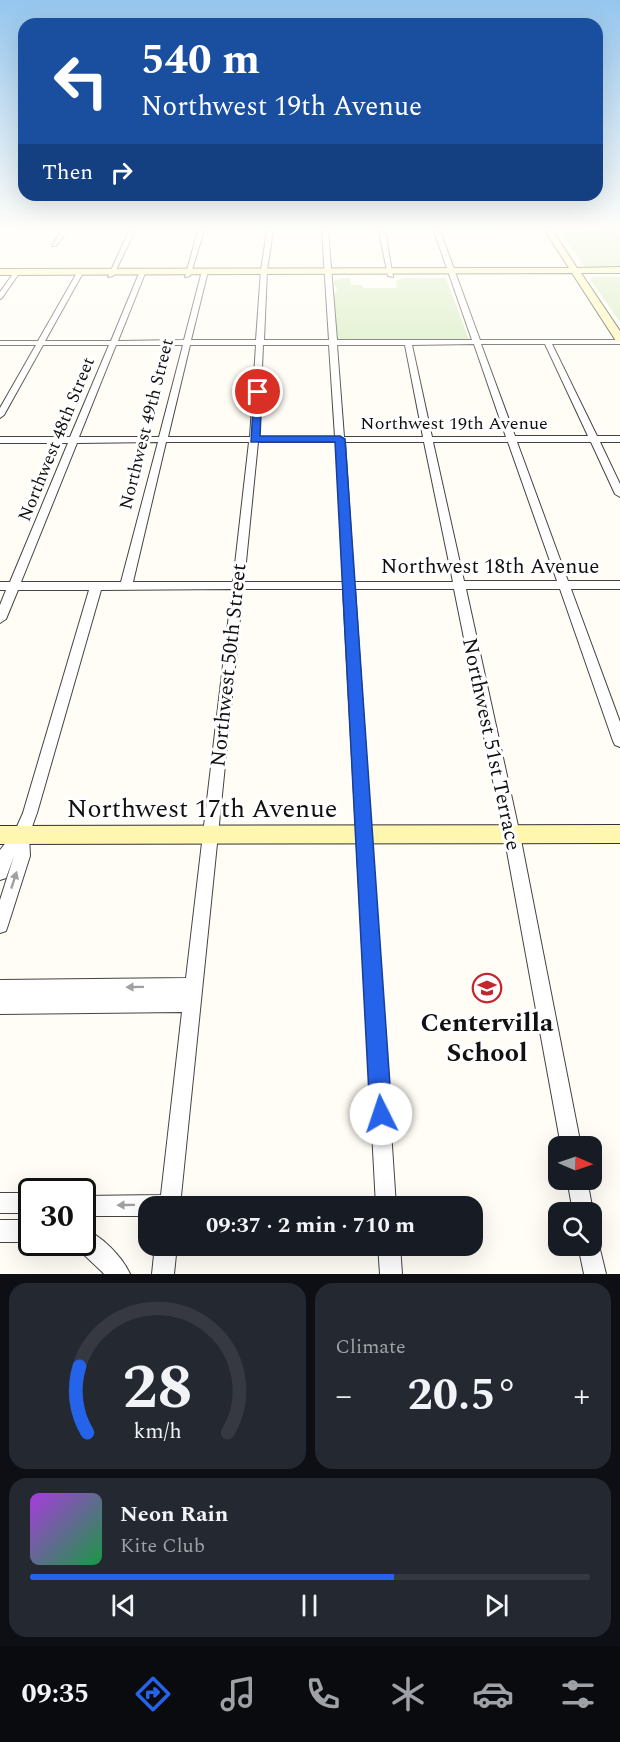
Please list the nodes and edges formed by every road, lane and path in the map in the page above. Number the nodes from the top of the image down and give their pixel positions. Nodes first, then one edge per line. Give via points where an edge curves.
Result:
1 (70, 290) edge
2 (135, 290) edge
3 (200, 290) edge
4 (263, 290) edge
5 (329, 290) edge
6 (457, 290) edge
7 (588, 290) edge
8 (620, 341) edge
9 (40, 342) junction
10 (114, 342) junction
11 (187, 342) junction
12 (261, 342) junction
13 (333, 342) junction
14 (0, 343) edge
15 (408, 343) junction
16 (476, 343) junction
17 (548, 343) junction
18 (0, 415) edge
19 (162, 439) junction
20 (340, 439) junction
21 (427, 439) junction
22 (511, 439) junction
23 (594, 439) junction
24 (620, 439) edge
25 (0, 440) edge
26 (75, 440) junction
27 (254, 440) junction
28 (620, 494) edge
29 (348, 585) junction
30 (563, 585) junction
31 (620, 585) edge
32 (0, 586) edge
33 (13, 586) junction
34 (96, 586) junction
35 (126, 586) junction
36 (237, 586) junction
37 (458, 586) junction
38 (0, 619) edge
39 (620, 741) edge
40 (620, 834) edge
41 (0, 835) edge
42 (21, 835) junction
43 (364, 835) junction
44 (512, 835) junction
45 (210, 836) junction
46 (0, 873) edge
47 (3, 906) edge
48 (0, 925) edge
49 (0, 989) edge
50 (193, 995) junction
51 (81, 996) junction
52 (0, 1005) edge
53 (569, 1136) edge
54 (171, 1196) edge
55 (385, 1196) edge
56 (0, 1203) edge
57 (18, 1203) edge
58 (138, 1205) edge
59 (96, 1206) edge
60 (0, 1231) edge
61 (18, 1231) edge
62 (96, 1249) edge
63 (165, 1256) edge
64 (390, 1256) edge
65 (592, 1256) edge
66 (119, 1274) edge
67 (163, 1274) edge
68 (391, 1274) edge
69 (595, 1274) edge

1 - 9 street
2 - 10 street, Northwest 48th Street
3 - 11 street, Northwest 49th Street
4 - 12 street, Northwest 50th Street
5 - 13 street
6 - 16 street
7 - 8 main road
8 - 17 street
9 - 10 street
9 - 14 street
9 - 18 street
10 - 11 street
10 - 26 street, Northwest 48th Street
11 - 12 street
11 - 19 street, Northwest 49th Street
12 - 13 street
12 - 27 street, Northwest 50th Street
13 - 15 street
13 - 20 street
15 - 16 street
15 - 21 street, Northwest 51st Terrace
16 - 17 street
16 - 22 street
17 - 23 street
19 - 26 street, Northwest 19th Avenue
19 - 27 street, Northwest 19th Avenue
19 - 35 street, Northwest 49th Street
20 - 21 street, Northwest 19th Avenue
20 - 27 street, Northwest 19th Avenue
20 - 29 street
21 - 22 street, Northwest 19th Avenue
21 - 37 street, Northwest 51st Terrace
22 - 23 street, Northwest 19th Avenue
22 - 30 street
23 - 24 street, Northwest 19th Avenue
23 - 28 street
25 - 26 street, Northwest 19th Avenue
26 - 33 street, Northwest 48th Street
27 - 36 street, Northwest 50th Street
29 - 36 street, Northwest 18th Avenue
29 - 37 street, Northwest 18th Avenue
29 - 43 street
30 - 31 street, Northwest 18th Avenue
30 - 37 street, Northwest 18th Avenue
30 - 39 street
32 - 33 street, Northwest 18th Avenue
33 - 34 street, Northwest 18th Avenue
33 - 38 street, Northwest 48th Street
34 - 35 street, Northwest 18th Avenue
34 - 42 street
35 - 36 street, Northwest 18th Avenue
36 - 45 street, Northwest 50th Street
37 - 44 street, Northwest 51st Terrace
40 - 44 main road, Northwest 17th Avenue
41 - 42 main road, Northwest 17th Avenue
42 - 45 main road, Northwest 17th Avenue
42 - 46 street via 5,856
47 -> 42 street via 22,856
43 - 44 main road, Northwest 17th Avenue
43 - 45 main road, Northwest 17th Avenue
43 - 55 street
44 - 53 street, Northwest 51st Terrace
45 - 50 street, Northwest 50th Street
47 - 48 street
49 - 51 street
50 - 51 street
50 - 54 street, Northwest 50th Street
51 - 52 street
56 - 57 street
58 -> 59 street
60 - 61 street
62 - 66 street
63 - 67 street
64 - 68 street
65 - 69 street

